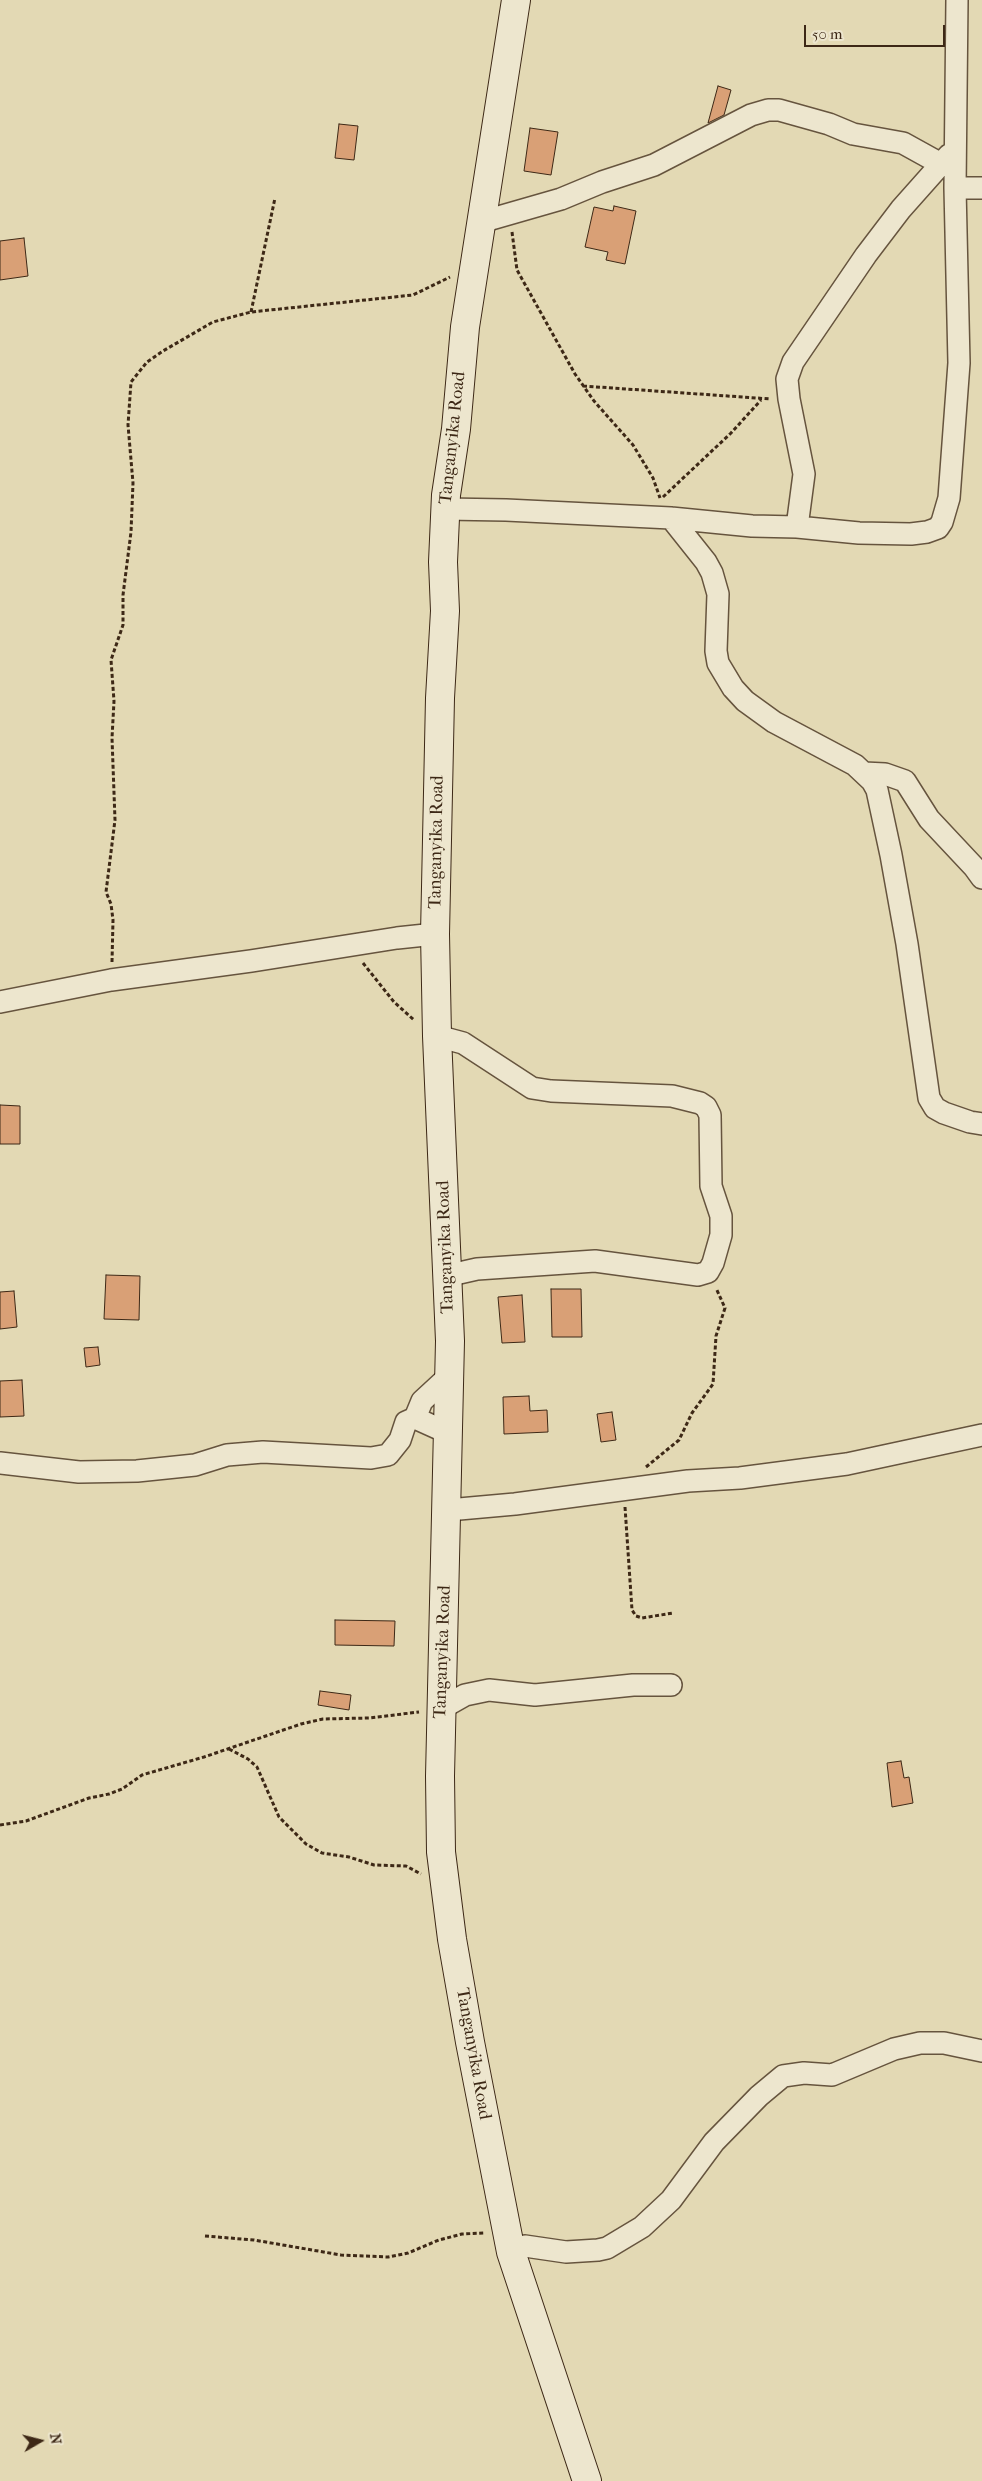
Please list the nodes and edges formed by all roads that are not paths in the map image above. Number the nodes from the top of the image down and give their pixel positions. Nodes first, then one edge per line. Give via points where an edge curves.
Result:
1 (516, 0) edge
2 (957, 0) edge
3 (948, 156) junction
4 (955, 188) junction
5 (982, 188) edge
6 (480, 222) junction
7 (445, 509) junction
8 (671, 518) junction
9 (797, 527) junction
10 (864, 773) junction
11 (982, 878) edge
12 (435, 934) junction
13 (0, 1002) edge
14 (437, 1036) junction
15 (982, 1124) edge
16 (446, 1276) junction
17 (448, 1377) junction
18 (415, 1418) junction
19 (446, 1432) junction
20 (982, 1435) edge
21 (0, 1463) edge
22 (448, 1510) junction
23 (671, 1684) dead end
24 (442, 1708) junction
25 (982, 2051) edge
26 (509, 2244) junction
27 (587, 2481) edge

1 - 6 street, Tanganyika Road
2 - 3 street
3 - 4 street
3 - 6 street via 903,143 853,134 779,110 768,110 751,115 654,165 562,199
3 - 9 street via 866,255 793,362 787,379 804,474
4 - 5 street
4 - 9 street via 959,363 949,498 942,522 934,530 911,534
6 - 7 street, Tanganyika Road
7 - 8 street
7 - 12 street, Tanganyika Road
8 - 9 street
8 - 10 street via 712,574 718,594 718,663 733,688 766,717
10 - 11 street via 886,774 905,781 929,819
10 - 15 street via 877,790 891,855 929,1098 935,1108 944,1113
12 - 13 street via 111,980
12 - 14 street, Tanganyika Road
14 - 16 street, Tanganyika Road
14 - 16 street via 463,1043 532,1088 672,1096 692,1099 706,1107 710,1115 711,1186 721,1216 713,1263 708,1272 698,1275 586,1261 476,1269
16 - 17 street, Tanganyika Road via 450,1341
17 - 18 street via 422,1401
17 - 19 street, Tanganyika Road
18 - 19 street
18 - 21 street via 406,1422 400,1440 388,1455 370,1458 263,1452 227,1455 195,1465 80,1472
19 - 22 street, Tanganyika Road
20 - 22 street via 847,1464
22 - 24 street, Tanganyika Road
23 - 24 street via 535,1695 489,1690 465,1694
24 - 26 street, Tanganyika Road via 441,1852 470,2042
25 - 26 street via 920,2043 832,2075 804,2073 783,2076 714,2142 671,2200 642,2227 598,2250 566,2252
26 - 27 street, Tanganyika Road

